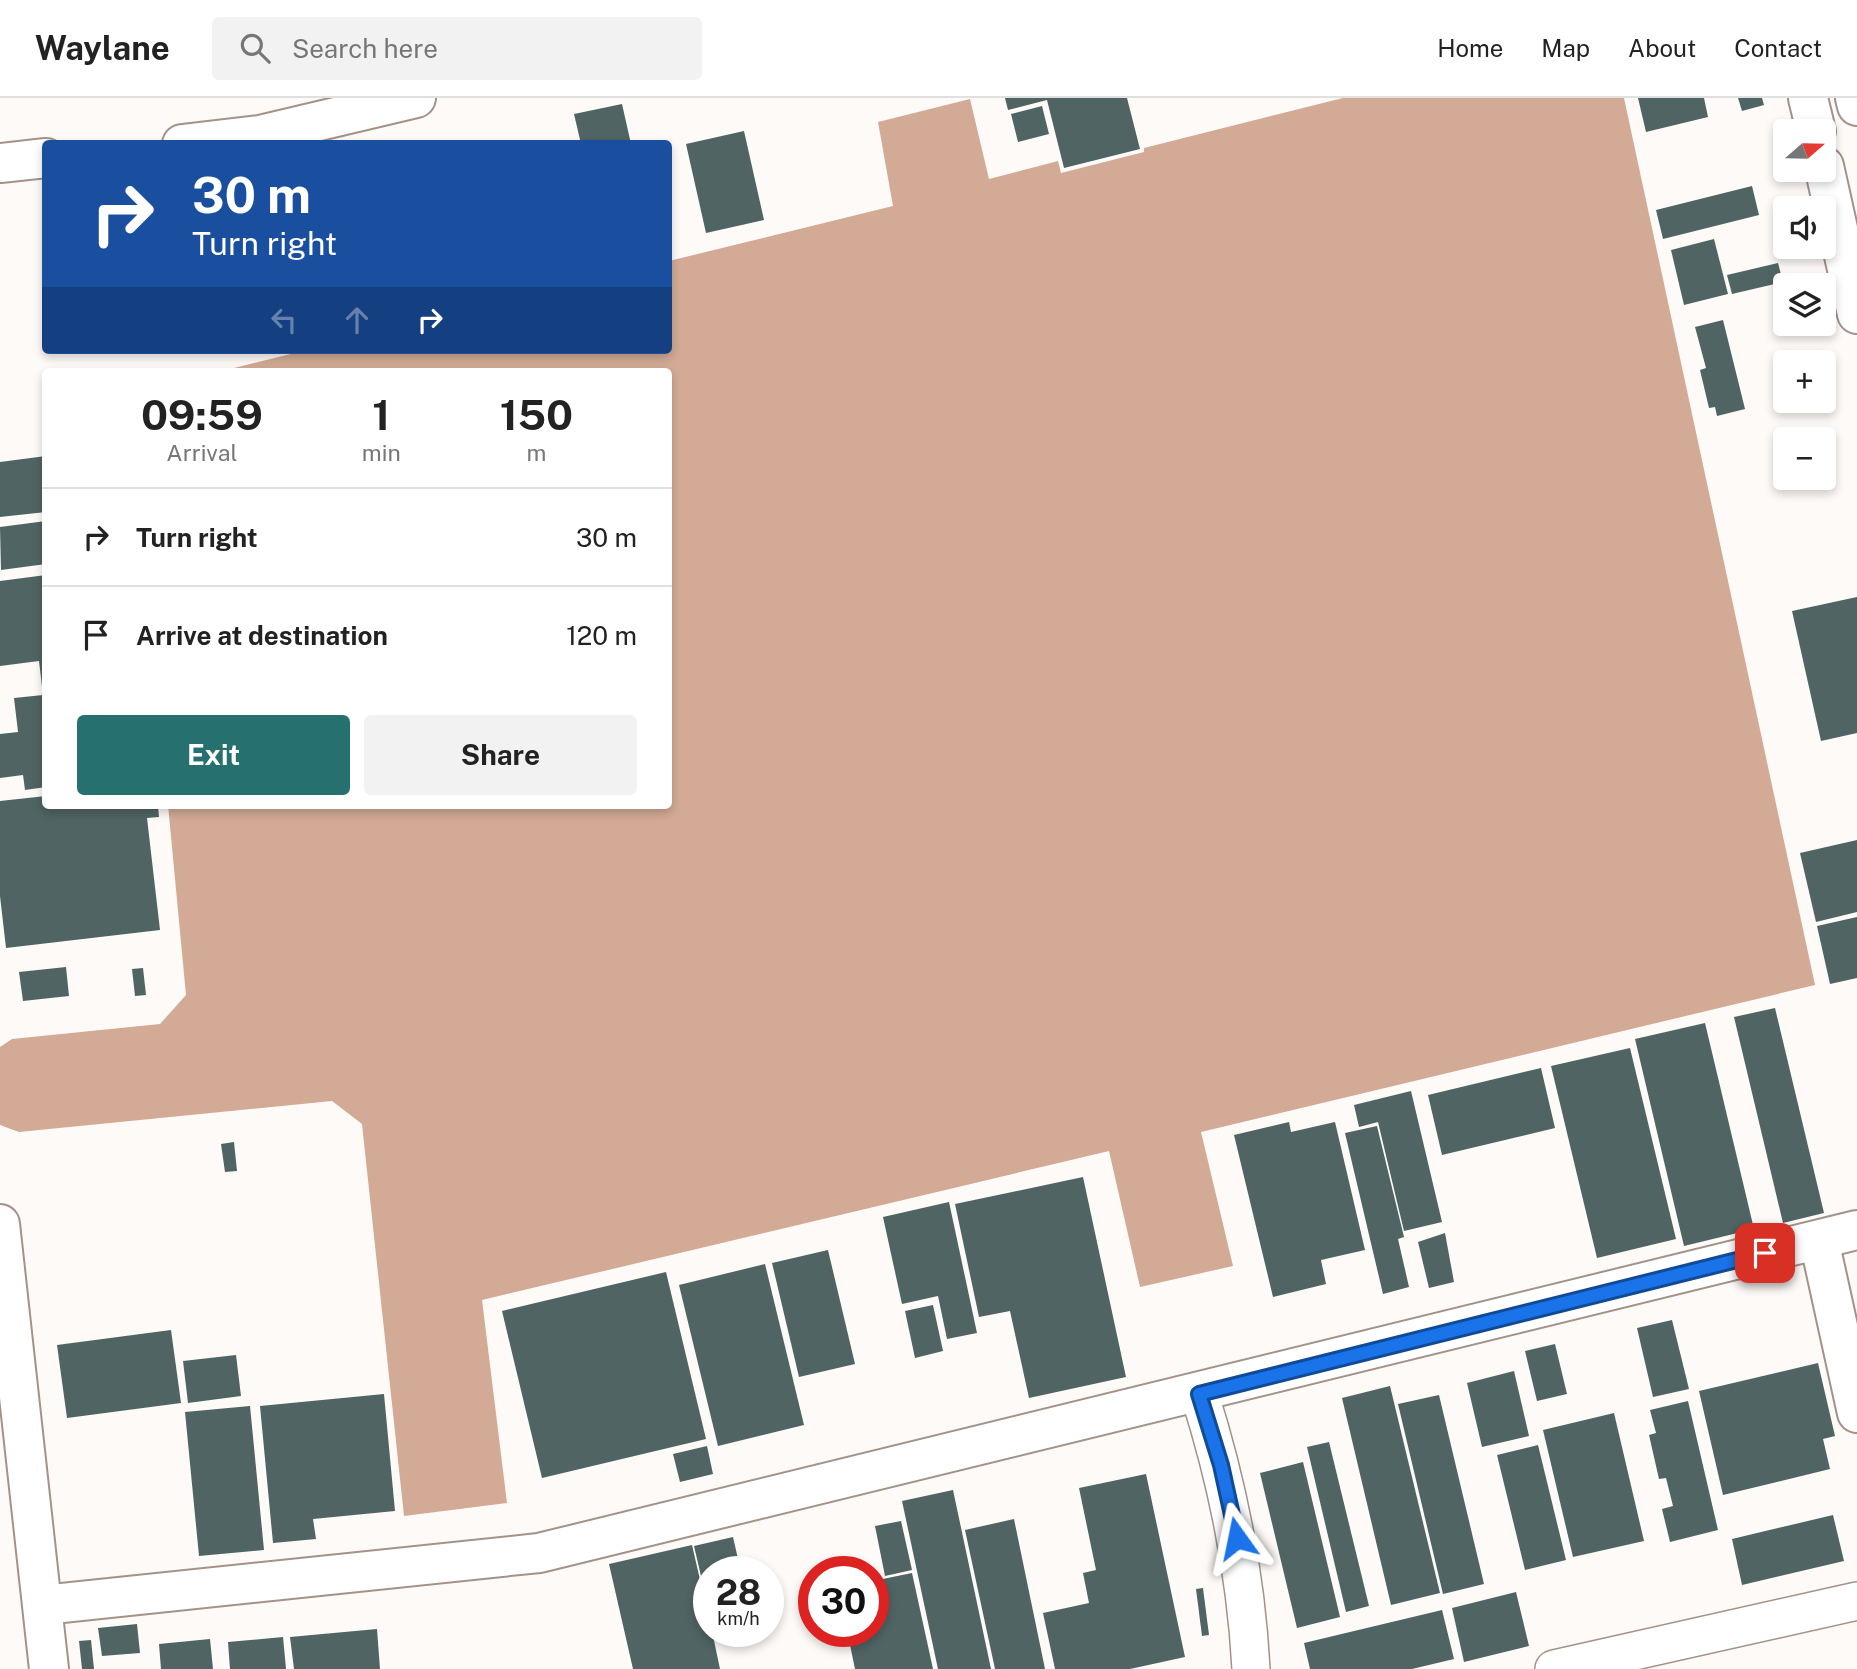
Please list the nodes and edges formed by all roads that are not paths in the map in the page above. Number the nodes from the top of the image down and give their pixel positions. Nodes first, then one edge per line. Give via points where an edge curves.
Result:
1 (416, 98) edge
2 (1808, 98) edge
3 (1855, 98) edge
4 (1857, 106) edge
5 (1813, 119) edge
6 (217, 140) edge
7 (42, 158) edge
8 (0, 163) edge
9 (1828, 182) edge
10 (1857, 314) edge
11 (0, 1224) edge
12 (1857, 1230) edge
13 (1819, 1240) junction
14 (1199, 1394) junction
15 (1857, 1413) edge
16 (1857, 1601) edge
17 (43, 1605) junction
18 (50, 1669) edge
19 (1251, 1669) edge
20 (1554, 1669) edge

1 - 6 street via 260,135
2 - 5 street
3 - 4 street
7 - 8 street
9 - 10 street
11 - 17 street
12 - 13 street
13 - 14 street
13 - 15 street
14 - 17 street via 539,1553
14 - 19 street via 1237,1538
16 - 20 street
17 - 18 street

